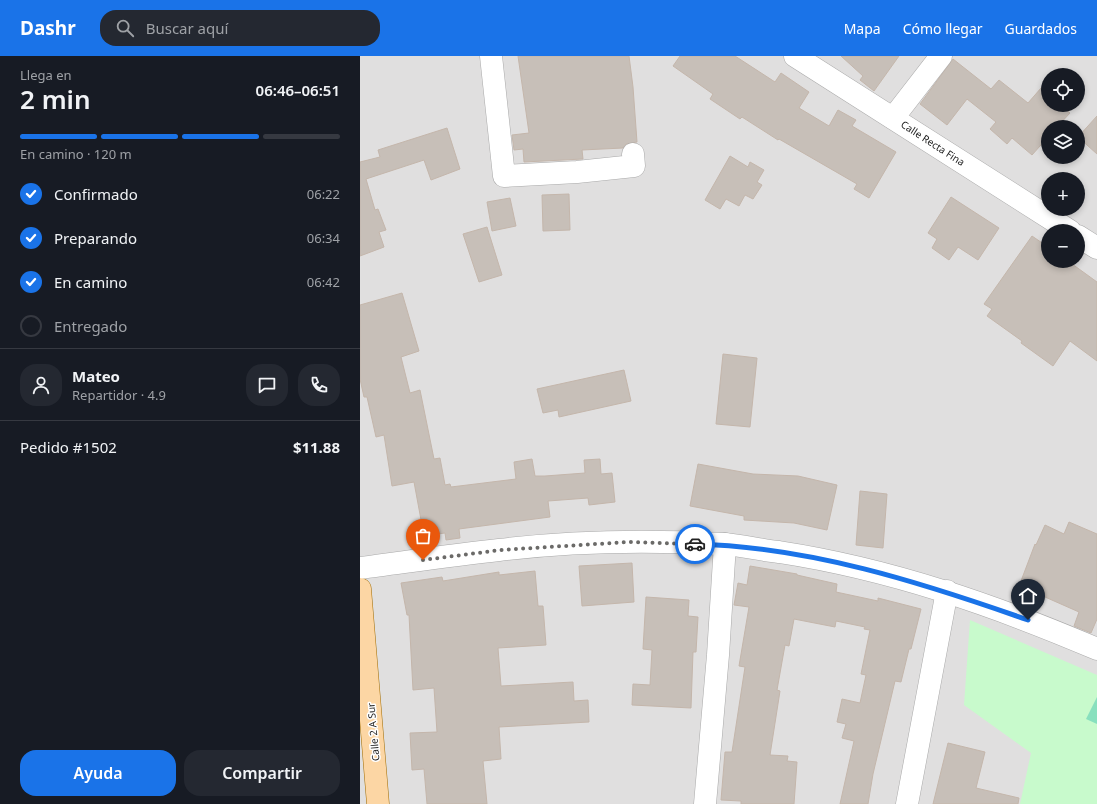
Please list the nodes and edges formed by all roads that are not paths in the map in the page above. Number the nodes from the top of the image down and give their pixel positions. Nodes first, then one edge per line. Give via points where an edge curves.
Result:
1 (491, 56) edge
2 (795, 56) edge
3 (941, 56) edge
4 (893, 118) junction
5 (633, 154) dead end
6 (1059, 224) edge
7 (1085, 240) edge
8 (1097, 248) edge
9 (725, 544) junction
10 (360, 568) edge
11 (360, 589) edge
12 (947, 591) junction
13 (1097, 649) edge
14 (378, 804) edge
15 (705, 804) edge
16 (907, 804) edge

1 - 5 street via 504,176 634,166
2 - 4 street, Calle Recta Fina
3 - 4 street
4 - 6 street, Calle Recta Fina
7 - 8 street
9 - 10 street via 628,542 501,550
9 - 12 street via 812,557
9 - 15 street
11 - 14 main road, Calle 2 A Sur
12 - 13 street via 1028,620
12 - 16 street

